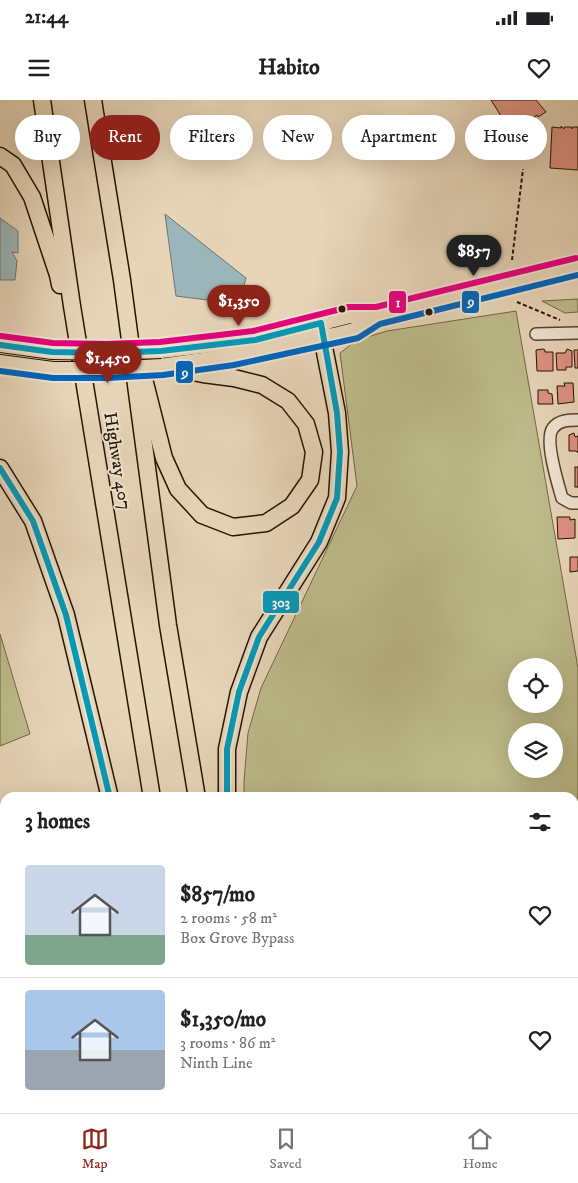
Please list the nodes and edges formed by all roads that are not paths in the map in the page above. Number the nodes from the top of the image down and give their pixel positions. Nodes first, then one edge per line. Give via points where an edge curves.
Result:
1 (42, 100) edge
2 (93, 100) edge
3 (0, 156) edge
4 (578, 266) edge
5 (122, 280) junction
6 (322, 330) junction
7 (578, 333) edge
8 (536, 334) dead end
9 (0, 345) edge
10 (161, 358) junction
11 (0, 362) edge
12 (85, 387) junction
13 (578, 420) edge
14 (0, 468) edge
15 (578, 504) edge
16 (109, 792) edge
17 (151, 792) edge
18 (196, 792) edge
19 (227, 792) edge

1 - 12 highway, Highway 407
2 - 5 highway, Highway 407
3 - 12 highway via 13,165 32,197 58,275 65,317
4 - 6 main road via 377,316 354,330
5 - 10 highway via 129,322 164,458 178,489 202,515 233,527 266,523 292,506 310,480 314,452 306,424 288,401 262,385 203,374
5 - 18 highway, Highway 407 via 168,625
6 - 10 main road
6 - 19 highway via 337,413 340,452 337,498 319,542 260,637 253,655 240,692 227,749
7 - 8 street
9 - 10 main road, bridge via 52,352
10 - 11 main road, bridge via 107,370 53,369
12 - 17 highway, Highway 407
13 - 15 street via 563,420 550,432 552,460 562,498
14 - 16 highway via 33,521 66,615

